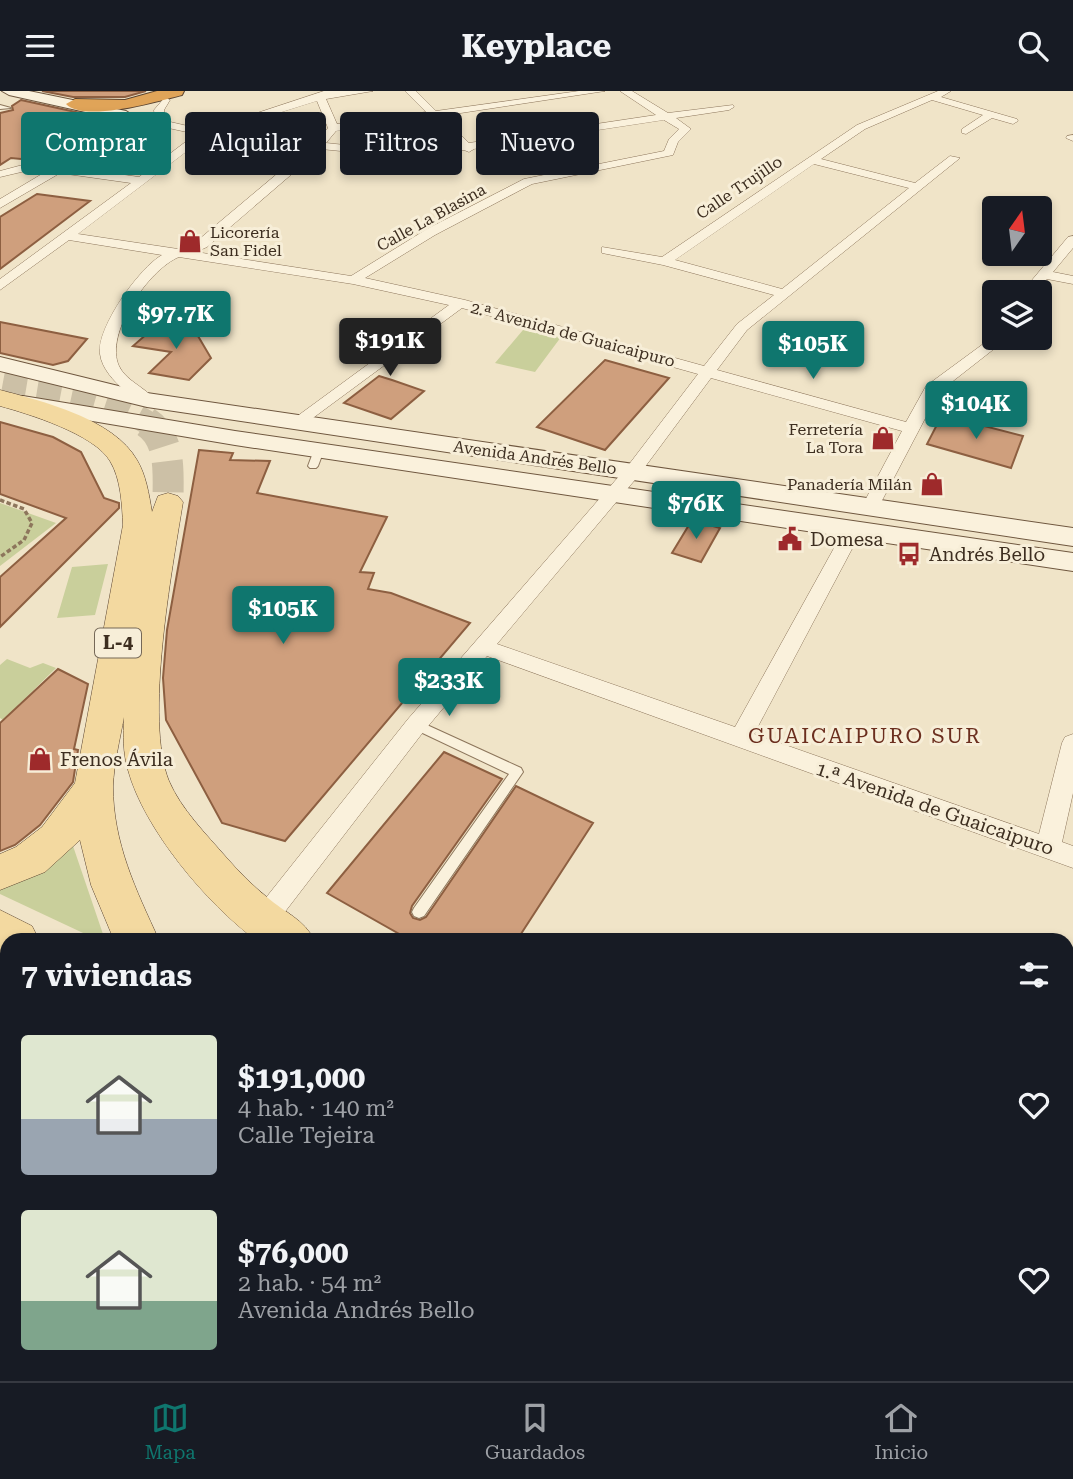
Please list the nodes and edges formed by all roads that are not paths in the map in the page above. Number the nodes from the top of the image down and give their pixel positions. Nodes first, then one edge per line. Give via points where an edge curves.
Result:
1 (11, 91) edge
2 (192, 91) edge
3 (332, 91) edge
4 (368, 91) edge
5 (410, 91) edge
6 (600, 91) edge
7 (625, 91) edge
8 (946, 91) edge
9 (170, 95) edge
10 (320, 97) junction
11 (931, 97) junction
12 (4, 102) edge
13 (75, 104) junction
14 (0, 107) edge
15 (729, 107) dead end
16 (109, 112) edge
17 (134, 112) edge
18 (159, 112) edge
19 (272, 112) edge
20 (430, 112) edge
21 (447, 112) edge
22 (990, 115) junction
23 (666, 116) junction
24 (1013, 121) dead end
25 (340, 127) edge
26 (333, 128) junction
27 (967, 131) dead end
28 (326, 136) edge
29 (462, 142) edge
30 (326, 147) edge
31 (185, 148) edge
32 (469, 149) junction
33 (954, 158) dead end
34 (810, 160) junction
35 (21, 169) edge
36 (0, 174) edge
37 (49, 175) edge
38 (100, 175) edge
39 (283, 175) edge
40 (142, 181) junction
41 (917, 187) junction
42 (0, 204) edge
43 (66, 236) junction
44 (1073, 240) edge
45 (607, 250) dead end
46 (187, 253) junction
47 (664, 261) junction
48 (1044, 274) junction
49 (353, 280) junction
50 (1039, 280) edge
51 (1073, 280) edge
52 (0, 286) edge
53 (782, 293) junction
54 (460, 303) junction
55 (986, 350) edge
56 (706, 370) junction
57 (5, 386) edge
58 (147, 400) junction
59 (298, 424) junction
60 (909, 428) junction
61 (633, 471) junction
62 (612, 493) junction
63 (168, 502) tunnel mouth
64 (870, 508) junction
65 (853, 530) junction
66 (1073, 537) edge
67 (1073, 562) edge
68 (481, 646) junction
69 (416, 725) junction
70 (740, 740) junction
71 (1073, 743) edge
72 (94, 785) junction
73 (1048, 848) junction
74 (1073, 857) edge
75 (0, 872) edge
76 (419, 912) dead end
77 (277, 931) edge
78 (132, 933) edge

1 - 12 street
1 - 13 street
2 - 9 highway
3 - 10 street
4 - 10 street
5 - 20 street
6 - 21 street
7 - 23 street, Calle La Blasina
8 - 11 street, Calle Trujillo
9 - 13 highway via 126,105
9 - 17 highway
9 - 18 street
10 - 19 street
10 - 26 street
11 - 22 street
11 - 34 street, Calle Trujillo via 860,127
12 - 14 lane
13 - 16 street
15 - 23 street
22 - 24 street
22 - 27 street
23 - 32 street
23 - 49 street, Calle La Blasina via 686,130 673,141 669,153 528,181
25 - 26 street
26 - 28 street
29 - 32 street
30 - 32 street via 411,155
31 - 40 street
33 - 41 street
34 - 41 street
34 - 47 street, Calle Trujillo
35 - 36 street
37 - 42 street
38 - 40 street
39 - 46 street
40 - 43 street
41 - 53 street
43 - 46 street, 2.ª Avenida de Guaicaipuro
43 - 52 street
44 - 48 street
45 - 47 street
46 - 49 street, 2.ª Avenida de Guaicaipuro
46 - 58 street via 162,260 121,311 109,337 110,365
47 - 53 street
48 - 50 street
48 - 51 street
49 - 54 street, 2.ª Avenida de Guaicaipuro
53 - 56 street via 742,327
54 - 56 street, 2.ª Avenida de Guaicaipuro
54 - 59 street
55 - 60 street via 932,389
56 - 60 street, 2.ª Avenida de Guaicaipuro
56 - 61 street
57 - 58 street, Avenida Andrés Bello
57 - 62 street, Avenida Andrés Bello via 316,458
57 - 72 main road, L-4 via 120,454 137,500 138,525
58 - 59 street, Avenida Andrés Bello
59 - 61 street, Avenida Andrés Bello
60 - 64 street
61 - 62 street
61 - 64 street, Avenida Andrés Bello
62 - 65 street, Avenida Andrés Bello
62 - 68 street
63 - 77 main road, L-4 via 145,661 141,727 147,773 177,827 220,880
64 - 66 street, Avenida Andrés Bello
65 - 67 street, Avenida Andrés Bello
65 - 70 street
68 - 69 street
68 - 70 street, 1.ª Avenida de Guaicaipuro
69 - 76 lane via 517,772
69 - 77 street
70 - 73 street, 1.ª Avenida de Guaicaipuro
71 - 73 street
72 - 75 main road via 69,827 28,859
72 - 78 main road, L-4 via 101,845 124,920
73 - 74 street, 1.ª Avenida de Guaicaipuro

